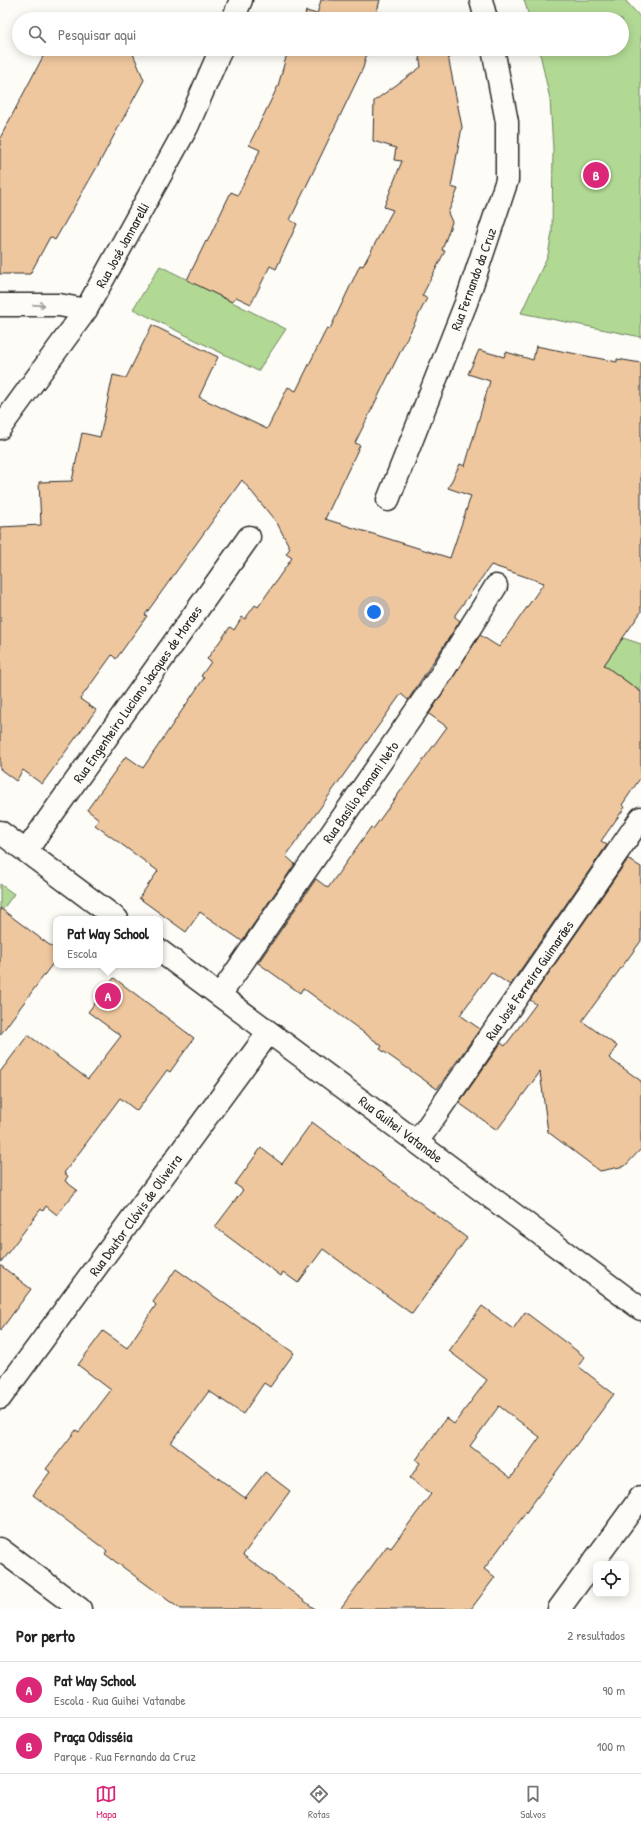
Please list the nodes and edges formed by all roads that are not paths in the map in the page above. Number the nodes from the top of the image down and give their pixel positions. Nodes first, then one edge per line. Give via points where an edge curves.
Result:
1 (241, 0) edge
2 (481, 0) edge
3 (236, 12) edge
4 (484, 12) edge
5 (218, 56) edge
6 (494, 56) edge
7 (0, 305) edge
8 (86, 310) junction
9 (0, 428) edge
10 (388, 500) dead end
11 (249, 536) dead end
12 (496, 586) dead end
13 (641, 818) edge
14 (0, 832) edge
15 (26, 851) junction
16 (113, 916) edge
17 (163, 953) edge
18 (220, 995) junction
19 (270, 1032) junction
20 (418, 1142) junction
21 (641, 1309) edge
22 (0, 1398) edge
23 (641, 1497) edge
24 (0, 1549) edge
25 (80, 1609) edge
26 (559, 1609) edge

1 - 3 street
2 - 4 street
5 - 8 street, Rua José Jannarelli via 188,127
6 - 10 street, Rua Fernando da Cruz via 507,122 507,180 466,303
7 -> 8 street via 59,305
8 - 9 street, Rua José Jannarelli
11 - 15 street, Rua Engenheiro Luciano Jacques de Moraes
12 - 18 street, Rua Basílio Romani Neto via 440,676
13 - 20 street, Rua José Ferreira Guimarães
14 - 15 street
15 - 16 street
17 - 18 street, Rua Guihei Vatanabe
18 - 19 street, Rua Guihei Vatanabe
19 - 20 street, Rua Guihei Vatanabe
19 - 22 street, Rua Doutor Clóvis de Oliveira
20 - 21 street, Rua Guihei Vatanabe
23 - 26 street
24 - 25 street

